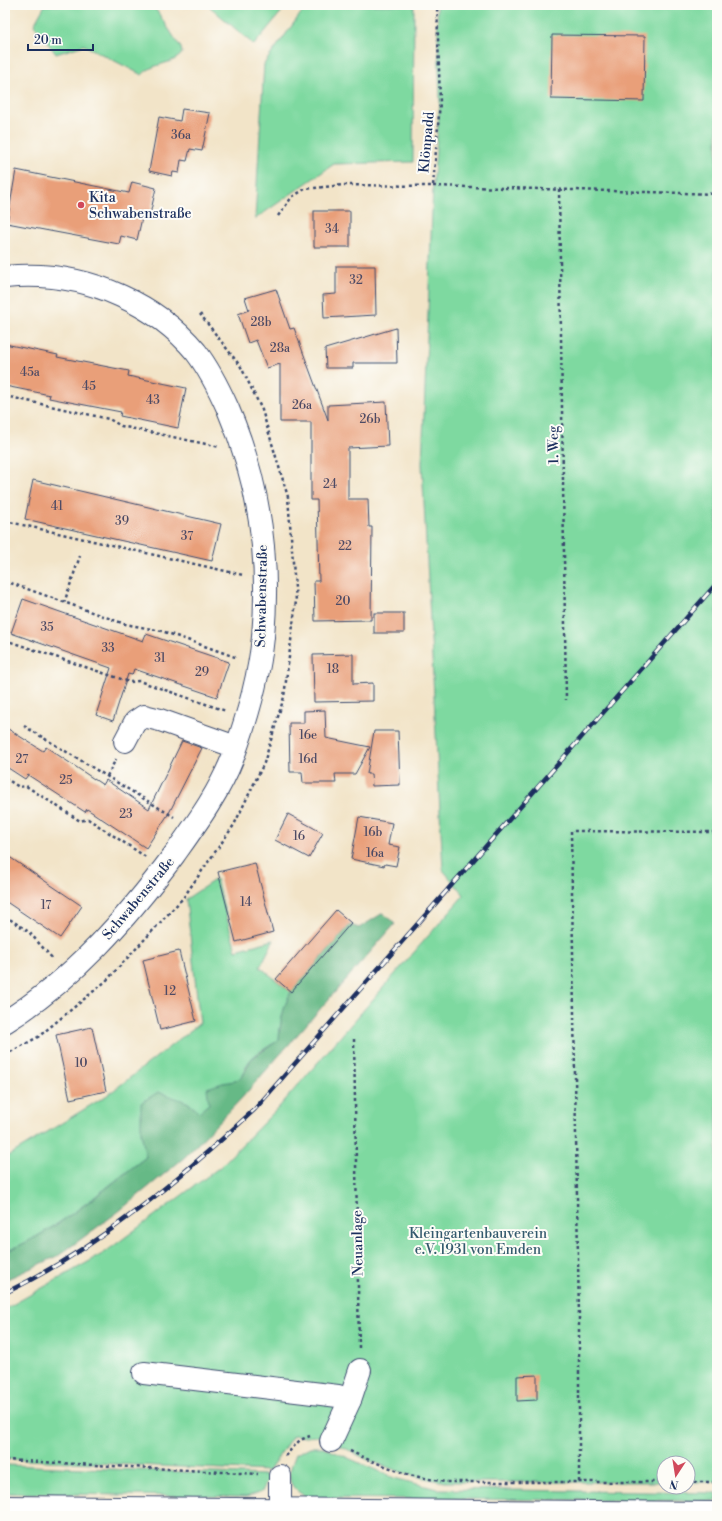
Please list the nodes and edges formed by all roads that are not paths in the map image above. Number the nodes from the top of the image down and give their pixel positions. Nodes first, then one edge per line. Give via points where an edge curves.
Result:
1 (5, 277) edge
2 (125, 741) dead end
3 (236, 747) junction
4 (5, 1022) edge
5 (360, 1370) road end
6 (144, 1373) dead end
7 (350, 1400) junction
8 (331, 1440) road end
9 (280, 1476) road end
10 (5, 1507) edge
11 (280, 1510) junction
12 (717, 1514) edge

1 - 3 street, Schwabenstraße via 54,277 90,284 132,301 166,323 196,353 219,390 242,446 257,501 262,532 263,636 246,719
2 - 3 street via 134,722 144,716
3 - 4 street, Schwabenstraße via 210,804 163,869 113,930 67,974
5 - 7 street
6 - 7 street via 338,1396
7 - 8 street
9 - 11 street
10 - 11 street
11 - 12 street

